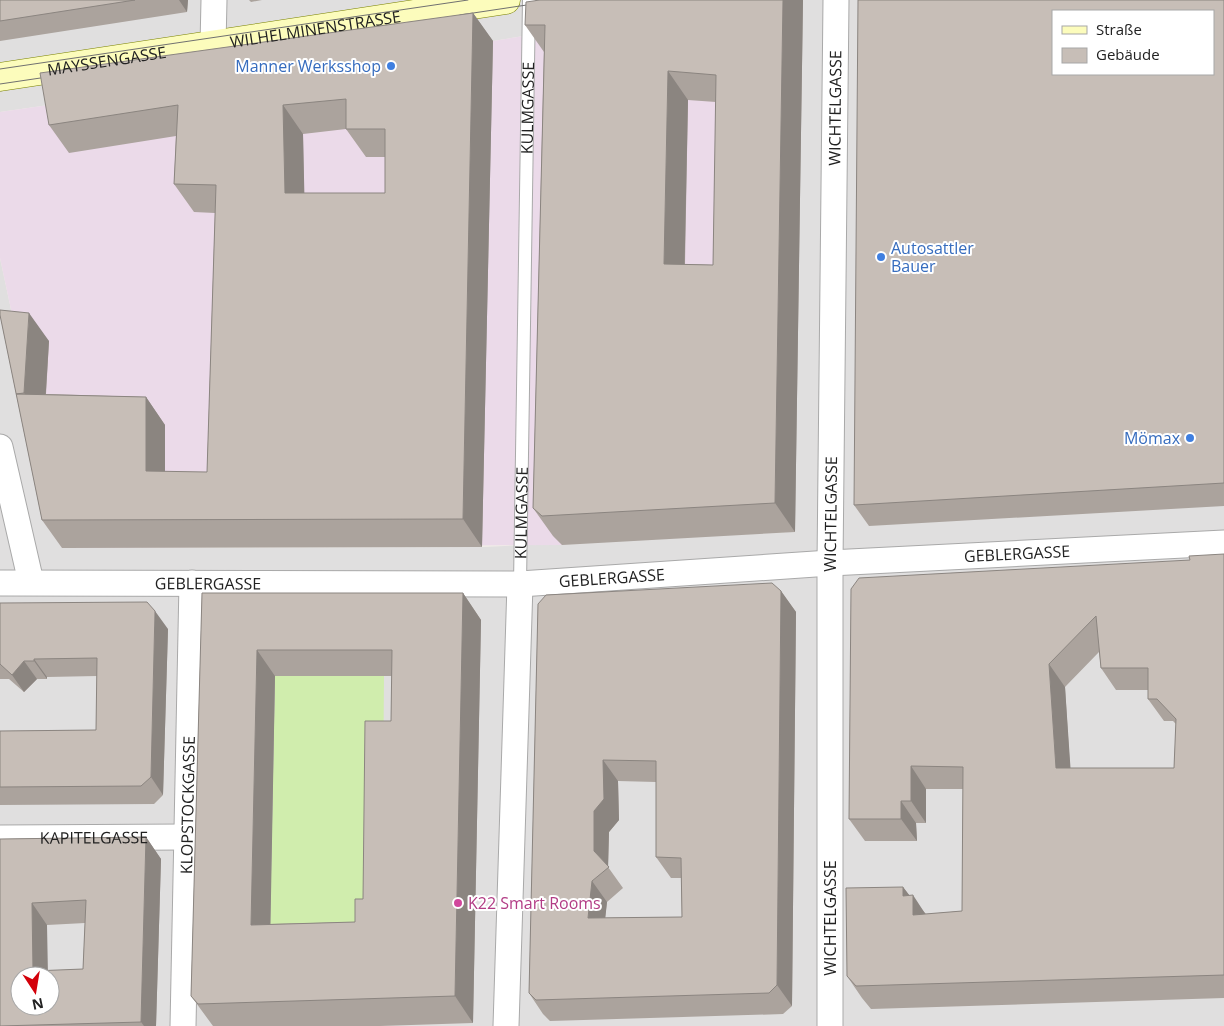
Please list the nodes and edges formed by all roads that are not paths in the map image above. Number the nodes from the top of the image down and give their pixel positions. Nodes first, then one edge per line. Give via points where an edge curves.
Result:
1 (214, 0) edge
2 (506, 0) edge
3 (529, 0) edge
4 (836, 0) edge
5 (213, 45) junction
6 (0, 77) edge
7 (0, 447) edge
8 (1224, 543) edge
9 (830, 564) junction
10 (0, 582) edge
11 (31, 582) junction
12 (192, 583) junction
13 (520, 584) junction
14 (186, 837) junction
15 (0, 838) edge
16 (183, 1026) edge
17 (506, 1026) edge
18 (830, 1026) edge

1 - 5 street
2 - 5 street, WILHELMINENSTRASSE
3 - 13 lane, KULMGASSE
4 - 9 street, WICHTELGASSE
5 - 6 street, MAYSSENGASSE
7 - 11 street
8 - 9 street, GEBLERGASSE
9 - 13 street, GEBLERGASSE
9 - 18 street, WICHTELGASSE
10 - 11 street, GEBLERGASSE
11 - 12 street, GEBLERGASSE
12 - 13 street, GEBLERGASSE
12 - 14 street, KLOPSTOCKGASSE
13 - 17 street, KULMGASSE
14 - 15 street, KAPITELGASSE
14 - 16 street, KLOPSTOCKGASSE

